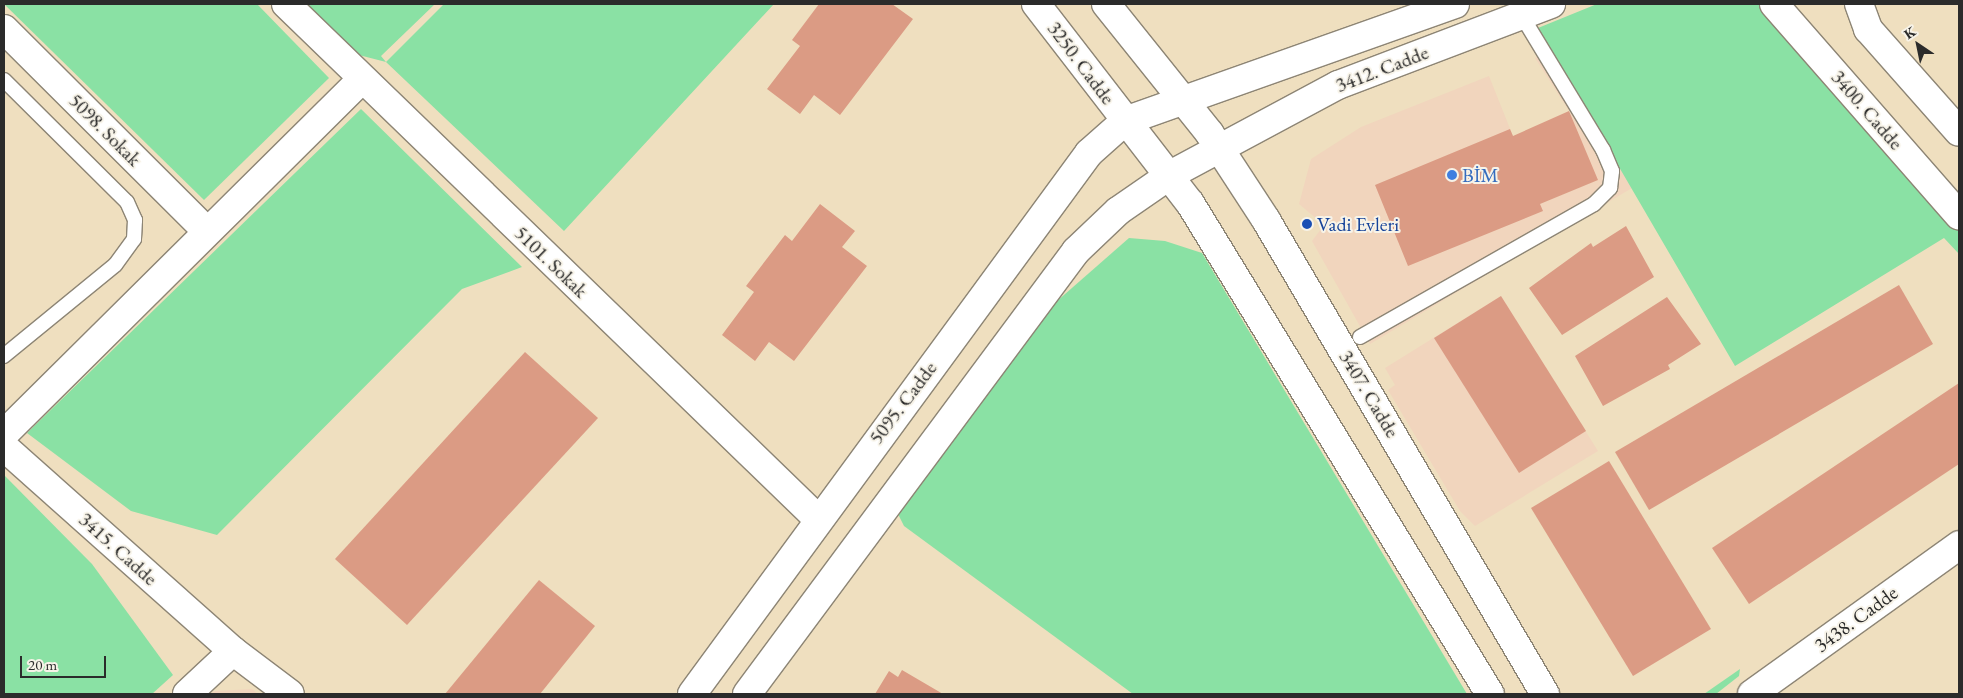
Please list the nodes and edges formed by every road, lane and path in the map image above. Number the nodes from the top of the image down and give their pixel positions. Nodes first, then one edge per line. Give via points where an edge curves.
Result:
1 (286, 4) edge
2 (1036, 4) edge
3 (1106, 4) edge
4 (1455, 4) edge
5 (1551, 4) edge
6 (1774, 4) edge
7 (1859, 4) edge
8 (1522, 16) junction
9 (4, 29) edge
10 (4, 80) edge
11 (361, 80) junction
12 (1184, 99) junction
13 (1126, 121) junction
14 (1959, 132) edge
15 (1218, 147) junction
16 (1170, 175) junction
17 (1959, 215) edge
18 (207, 231) junction
19 (1360, 337) dead end
20 (4, 356) edge
21 (4, 434) edge
22 (4, 447) edge
23 (818, 519) junction
24 (1959, 545) edge
25 (233, 651) junction
26 (186, 694) edge
27 (290, 694) edge
28 (692, 694) edge
29 (746, 694) edge
30 (1490, 694) edge
31 (1546, 694) edge
32 (1752, 694) edge

1 - 11 street, 5101. Sokak
2 - 13 street, 3250. Cadde
3 - 12 street
4 - 12 street, 3412. Cadde
5 - 8 street, 3412. Cadde
6 - 17 street, 3400. Cadde
7 - 14 street via 1868,30
8 - 15 street, 3412. Cadde via 1338,85
8 - 19 lane via 1603,150 1612,171 1610,188 1594,204
9 - 18 street, 5098. Sokak
10 - 20 lane via 127,202 135,220 134,240 115,265
11 - 18 street
11 - 23 street, 5101. Sokak
12 - 13 street, 3412. Cadde
12 - 15 street, 3407. Cadde
13 - 16 street
13 - 23 street, 5095. Cadde via 1089,153
15 - 16 street, 3412. Cadde
15 - 31 street, 3407. Cadde
16 - 29 street via 1118,211 1076,251
16 - 30 street
18 - 21 street
22 - 25 street, 3415. Cadde
23 - 28 street, 5095. Cadde
24 - 32 street, 3438. Cadde
25 - 26 street
25 - 27 street, 3415. Cadde

